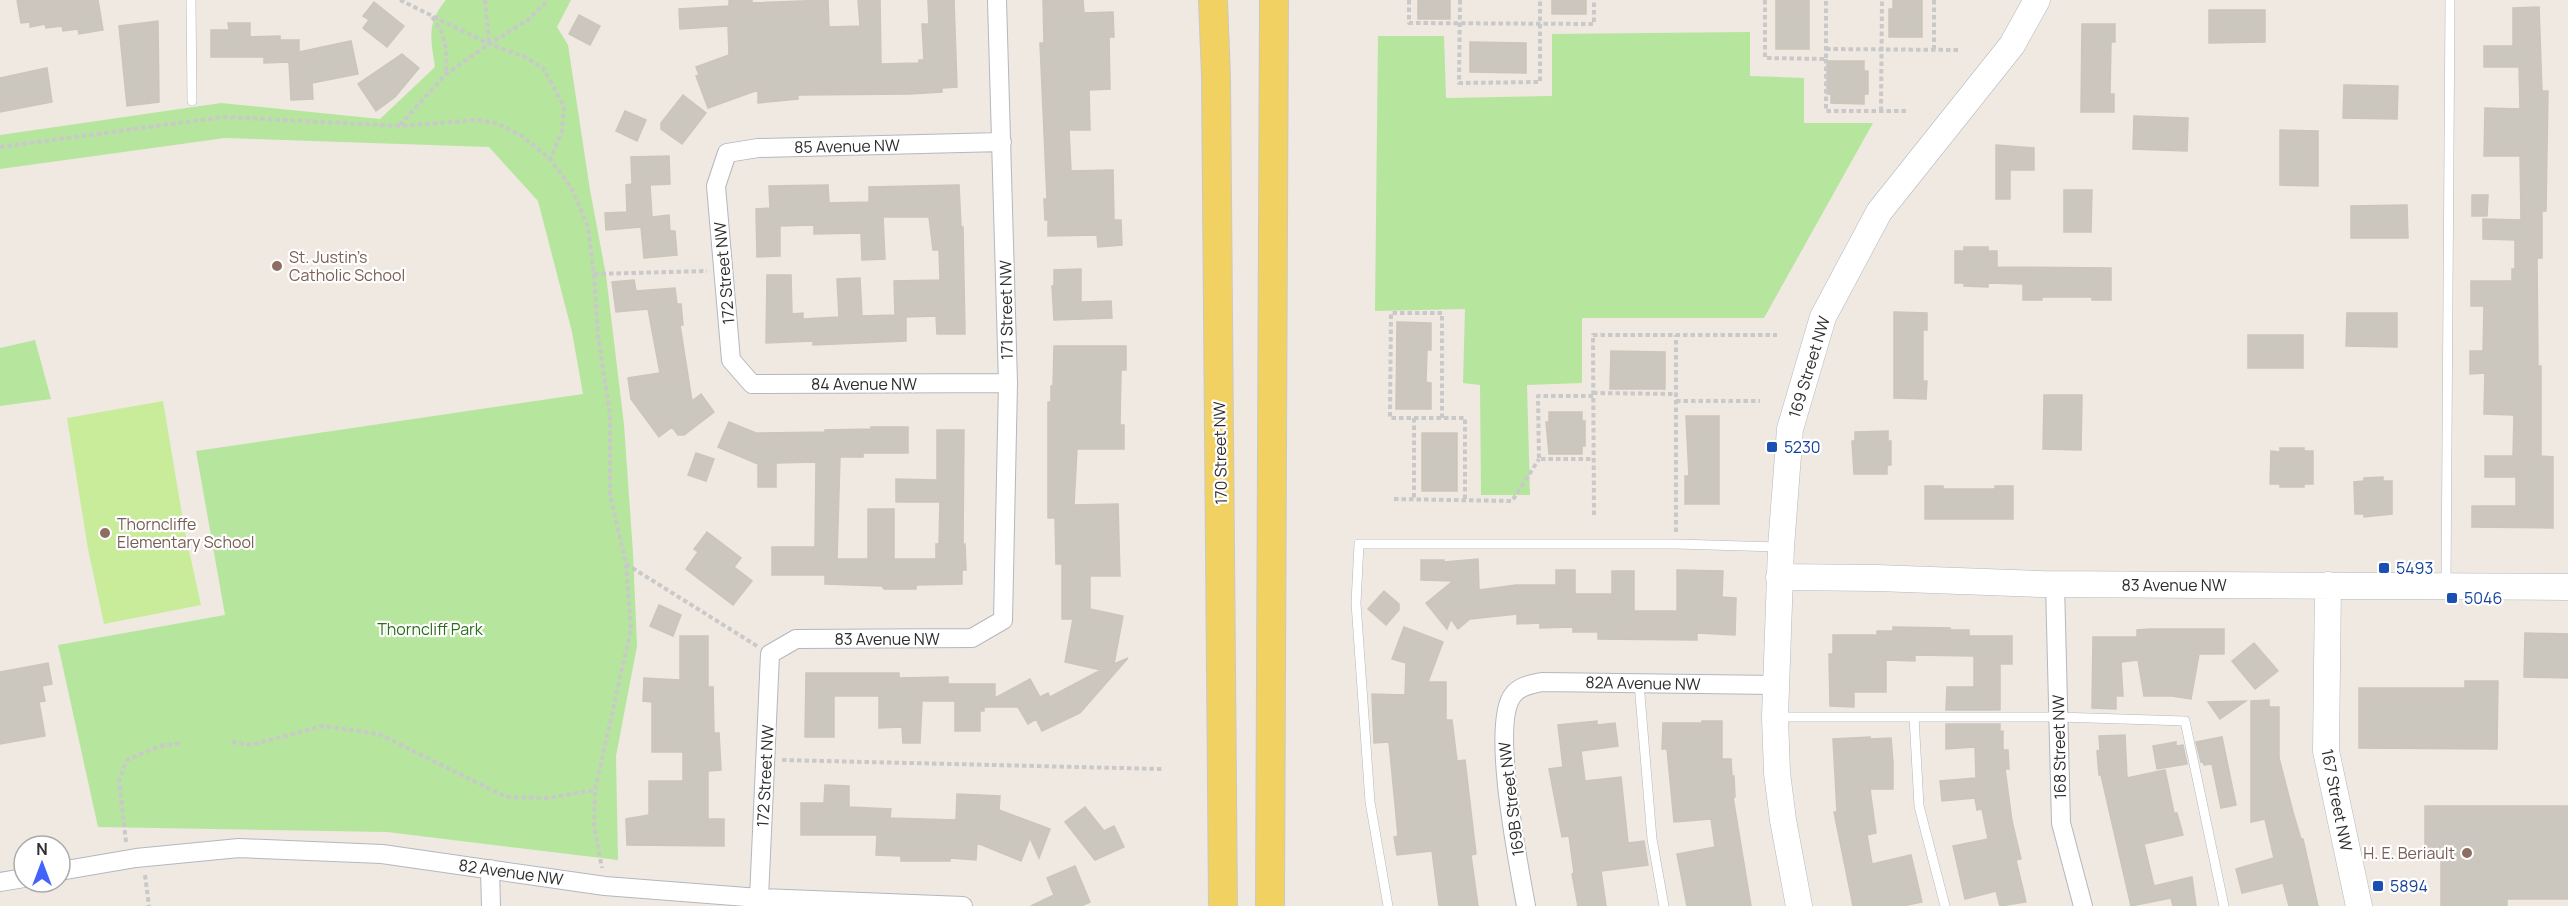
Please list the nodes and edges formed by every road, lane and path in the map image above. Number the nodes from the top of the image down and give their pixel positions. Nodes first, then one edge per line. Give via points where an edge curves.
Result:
1 (191, 0) edge
2 (400, 0) edge
3 (485, 0) edge
4 (549, 0) edge
5 (997, 0) edge
6 (1213, 0) edge
7 (1274, 0) edge
8 (1409, 0) edge
9 (1460, 0) edge
10 (1540, 0) edge
11 (1594, 0) edge
12 (1766, 0) edge
13 (1826, 0) edge
14 (1882, 0) edge
15 (1934, 0) edge
16 (2037, 0) edge
17 (2450, 0) edge
18 (430, 15) junction
19 (1460, 22) junction
20 (1540, 24) junction
21 (489, 44) junction
22 (1826, 49) junction
23 (1882, 50) junction
24 (1934, 50) junction
25 (1961, 50) dead end
26 (1826, 59) junction
27 (445, 75) junction
28 (192, 101) dead end
29 (1881, 111) junction
30 (1906, 111) dead end
31 (400, 126) junction
32 (1002, 142) junction
33 (0, 147) edge
34 (550, 159) junction
35 (716, 186) joint
36 (723, 270) junction
37 (594, 274) junction
38 (1676, 335) junction
39 (1777, 335) dead end
40 (731, 360) joint
41 (1008, 383) junction
42 (1593, 394) junction
43 (1676, 394) junction
44 (1676, 400) junction
45 (1760, 401) dead end
46 (1414, 418) junction
47 (1442, 418) junction
48 (1539, 459) junction
49 (1593, 459) junction
50 (1394, 499) dead end
51 (1414, 500) junction
52 (1465, 501) junction
53 (1593, 515) dead end
54 (1676, 544) junction
55 (1781, 547) junction
56 (626, 564) junction
57 (1779, 577) junction
58 (2055, 584) junction
59 (2328, 585) junction
60 (2446, 586) junction
61 (2568, 587) edge
62 (1003, 620) joint
63 (770, 654) junction
64 (1639, 683) junction
65 (1776, 685) junction
66 (1513, 693) joint
67 (1775, 717) junction
68 (1914, 717) junction
69 (2058, 717) junction
70 (232, 742) dead end
71 (182, 743) dead end
72 (766, 759) junction
73 (1162, 768) dead end
74 (595, 790) junction
75 (136, 858) junction
76 (490, 869) junction
77 (72, 870) edge
78 (605, 886) junction
79 (759, 898) junction
80 (149, 906) edge
81 (491, 906) edge
82 (963, 906) edge
83 (1223, 906) edge
84 (1270, 906) edge
85 (1388, 906) edge
86 (1526, 906) edge
87 (1664, 906) edge
88 (1799, 906) edge
89 (1945, 906) edge
90 (2083, 906) edge
91 (2224, 906) edge
92 (2359, 906) edge

1 - 28 lane
2 - 18 path
3 - 21 path
4 - 21 path via 528,20
5 - 32 street, 171 Street NW
6 - 83 main road, 170 Street NW
7 - 84 main road
8 - 19 path via 1409,23
9 - 19 path
10 - 20 path
11 - 20 path via 1594,24
12 - 26 path via 1766,58
13 - 22 path
14 - 23 path
15 - 24 path
16 - 55 street, 169 Street NW via 2012,45 1879,212 1823,317 1790,429
17 - 60 lane
18 - 21 path
18 - 27 path via 443,33
19 - 20 path
19 - 20 path via 1459,83 1540,82
21 - 27 path
21 - 34 path via 525,57 543,68 551,80 564,106 562,131
22 - 23 path
22 - 26 path
23 - 24 path
23 - 29 path
24 - 25 path
26 - 29 path via 1826,111
27 - 31 path
29 - 30 path
31 - 33 path via 224,117
31 - 34 path via 454,120 498,124 522,135
32 - 35 street, 85 Avenue NW via 758,148 727,153
32 - 41 street, 171 Street NW
34 - 37 path via 571,187 588,227
35 - 36 street, 172 Street NW
36 - 37 path
36 - 40 street, 172 Street NW
37 - 56 path via 598,336 610,414 610,495
38 - 39 path
38 - 42 path via 1593,335
38 - 43 path
40 - 41 street, 84 Avenue NW via 752,384
41 - 62 street, 171 Street NW
42 - 43 path
42 - 48 path via 1538,396
42 - 49 path
43 - 44 path
44 - 45 path
44 - 54 path
46 - 47 path
46 - 47 path via 1390,418 1391,313 1442,313
46 - 51 path
47 - 52 path via 1465,418
48 - 49 path
48 - 52 path via 1512,501
49 - 53 path
50 - 51 path
51 - 52 path
54 - 55 lane
54 - 85 lane via 1359,544 1356,603 1370,802
55 - 57 street, 169 Street NW
56 - 63 path
56 - 74 path via 631,628
57 - 58 street, 83 Avenue NW
57 - 65 street, 169 Street NW
58 - 59 street, 83 Avenue NW
58 - 69 street, 168 Street NW
59 - 60 street, 83 Avenue NW
59 - 92 street, 167 Street NW via 2326,751
60 - 61 street, 83 Avenue NW
62 - 63 street, 83 Avenue NW via 972,638 796,639
63 - 72 street, 172 Street NW
64 - 65 street, 82A Avenue NW
64 - 66 street, 82A Avenue NW via 1542,682
64 - 87 lane via 1652,839
65 - 67 street, 169 Street NW
66 - 86 street, 169B Street NW via 1504,714 1503,730
67 - 68 lane
67 - 88 street, 169 Street NW via 1777,773
68 - 69 lane
68 - 89 lane via 1919,806
69 - 90 street, 168 Street NW via 2061,823
69 - 91 lane via 2185,721
70 - 74 path via 251,745 323,726 379,734 506,797 547,798
71 - 75 path via 159,746 127,760 119,780 125,840
72 - 73 path
72 - 79 street, 172 Street NW
74 - 78 path via 594,826
75 - 76 street, 82 Avenue NW via 239,848 382,854
75 - 77 street, 82 Avenue NW
75 - 80 path via 147,878
76 - 78 street, 82 Avenue NW
76 - 81 street
78 - 79 street, 82 Avenue NW
79 - 82 street, 82 Avenue NW

